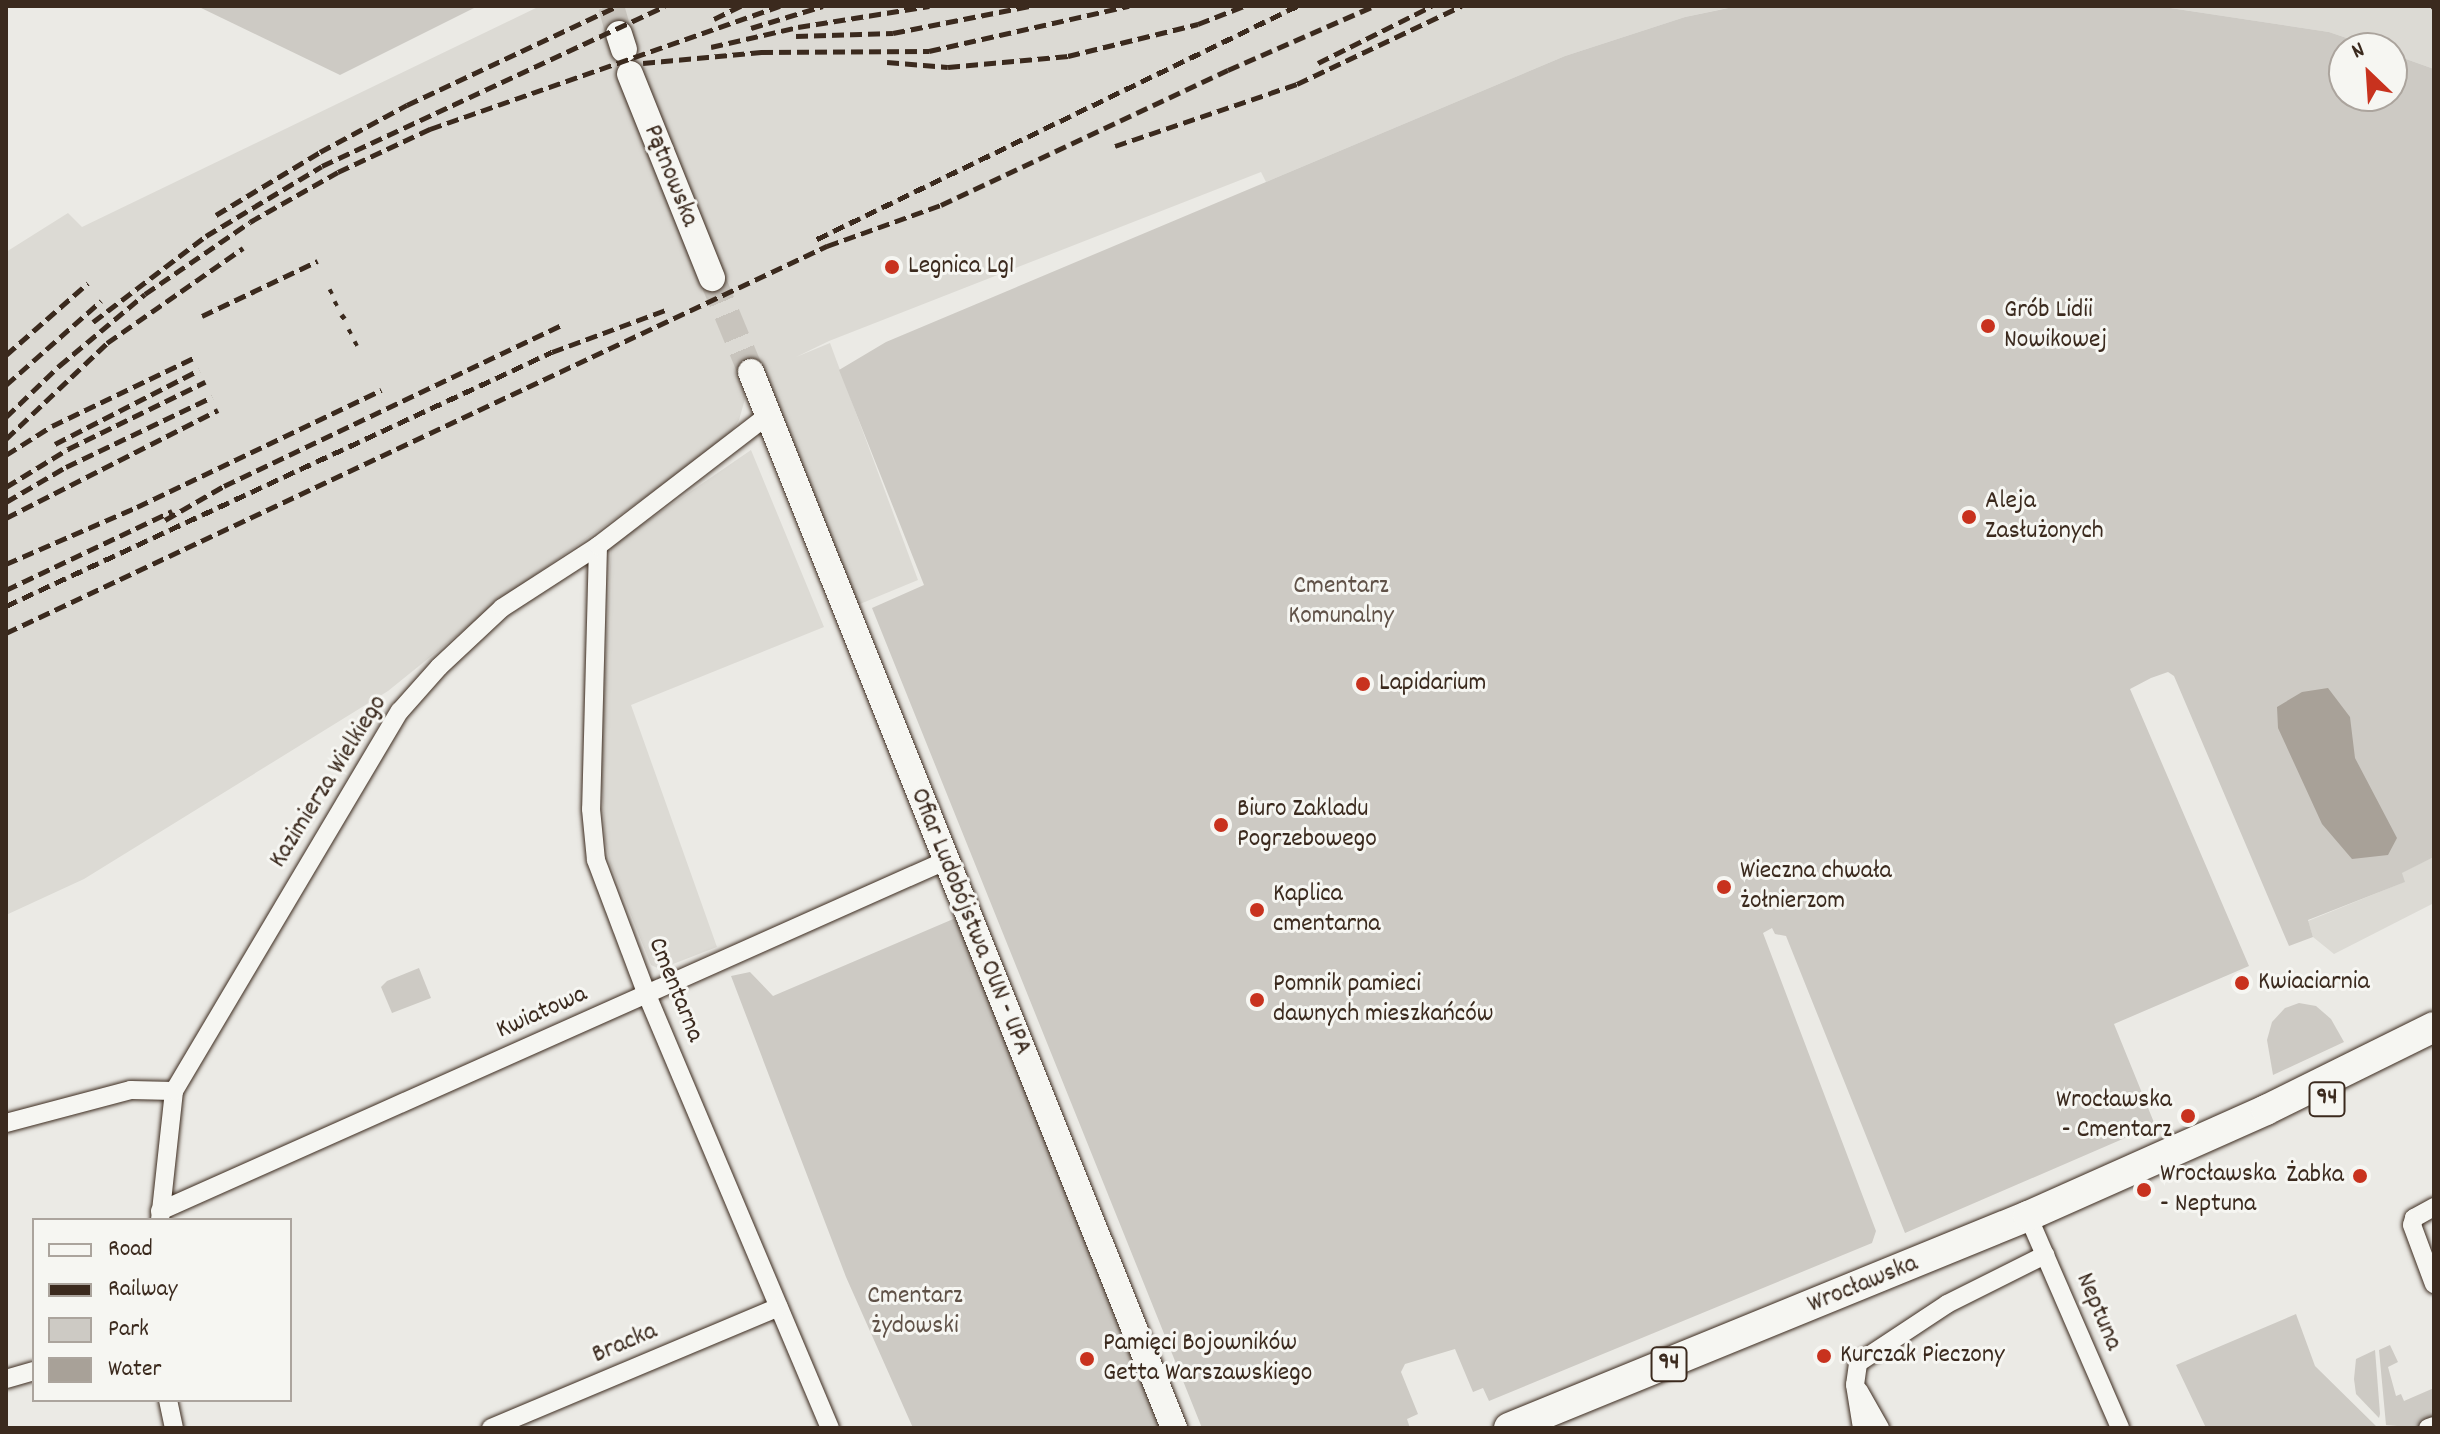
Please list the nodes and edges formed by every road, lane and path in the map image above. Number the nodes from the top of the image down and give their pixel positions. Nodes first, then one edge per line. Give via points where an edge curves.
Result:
1 (624, 53) tunnel mouth
2 (712, 278) tunnel mouth
3 (751, 372) tunnel mouth
4 (768, 415) junction
5 (598, 546) junction
6 (945, 861) junction
7 (647, 995) junction
8 (2434, 1027) edge
9 (2434, 1049) edge
10 (174, 1091) junction
11 (6, 1123) edge
12 (2213, 1134) junction
13 (2434, 1207) edge
14 (160, 1216) edge
15 (2028, 1216) junction
16 (2045, 1255) junction
17 (2434, 1284) edge
18 (779, 1307) junction
19 (32, 1372) edge
20 (6, 1379) edge
21 (1855, 1385) junction
22 (168, 1402) edge
23 (2434, 1426) edge
24 (174, 1428) edge
25 (491, 1428) edge
26 (830, 1428) edge
27 (1174, 1428) edge
28 (1509, 1428) edge
29 (1862, 1428) edge
30 (1880, 1428) edge
31 (2120, 1428) edge
32 (2428, 1428) edge

1 - 2 street, Pątnowska
3 - 4 street
4 - 5 street, Kazimierza Wielkiego
4 - 6 street, Ofiar Ludobójstwa OUN - UPA
5 - 7 street, Cmentarna via 591,841
5 - 10 street, Kazimierza Wielkiego via 502,608 400,711
6 - 7 street, Kwiatowa
6 - 27 street, Ofiar Ludobójstwa OUN - UPA
7 - 14 street, Kwiatowa
7 - 18 street, Cmentarna
8 - 12 main road, Wrocławska / 94
9 - 12 main road, Wrocławska / 94 via 2279,1120
10 - 11 street via 131,1090
10 - 14 street, Kazimierza Wielkiego
12 - 15 main road, Wrocławska / 94
13 - 17 street via 2414,1218 2412,1225
15 - 16 street, Neptuna
15 - 28 main road, Wrocławska / 94
16 - 21 street via 1947,1304 1878,1347 1858,1363
16 - 31 street, Neptuna
18 - 25 street, Bracka
18 - 26 street, Cmentarna
19 - 20 street
21 - 29 street
21 - 30 street
22 - 24 street
23 - 32 street

